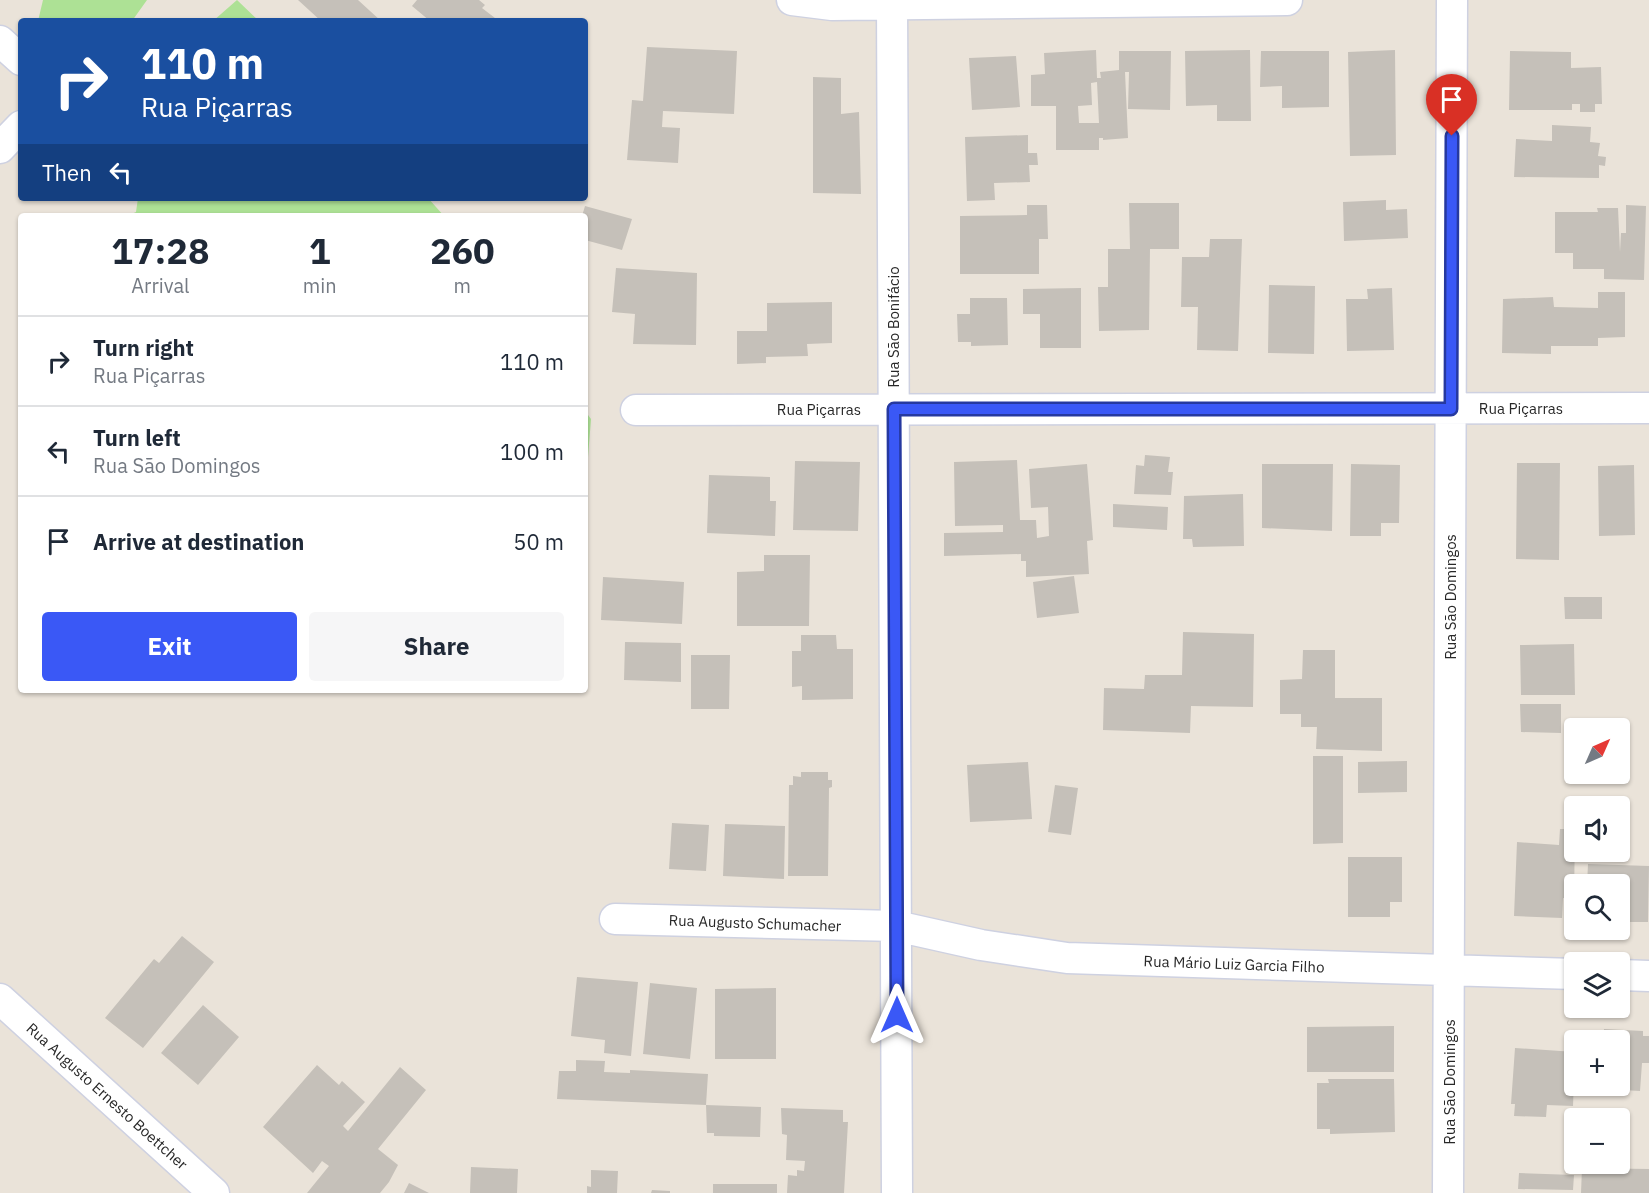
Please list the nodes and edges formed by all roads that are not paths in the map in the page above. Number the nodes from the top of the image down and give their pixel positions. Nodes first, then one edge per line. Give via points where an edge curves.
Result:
1 (792, 0) edge
2 (1287, 0) edge
3 (1452, 0) edge
4 (892, 2) edge
5 (0, 41) edge
6 (18, 57) edge
7 (18, 129) edge
8 (0, 148) edge
9 (1649, 408) edge
10 (894, 409) junction
11 (1451, 409) junction
12 (636, 410) dead end
13 (615, 919) dead end
14 (896, 926) junction
15 (1449, 970) junction
16 (1564, 974) edge
17 (1630, 975) edge
18 (1649, 976) edge
19 (0, 999) edge
20 (214, 1193) edge
21 (897, 1193) edge
22 (1448, 1193) edge

1 - 4 street via 832,5
2 - 4 street
3 - 11 street, Rua São Domingos
4 - 10 street, Rua São Bonifácio
5 - 6 street
7 - 8 street
9 - 11 street, Rua Piçarras
10 - 11 street, Rua Piçarras
10 - 12 street, Rua Piçarras
10 - 14 street, Rua São Bonifácio
11 - 15 street, Rua São Domingos
13 - 14 street, Rua Augusto Schumacher
14 - 15 street, Rua Mário Luiz Garcia Filho via 981,945 1067,958
14 - 21 street, Rua São Bonifácio
15 - 16 street, Rua Mário Luiz Garcia Filho
15 - 22 street, Rua São Domingos
17 - 18 street
19 - 20 street, Rua Augusto Ernesto Boettcher

